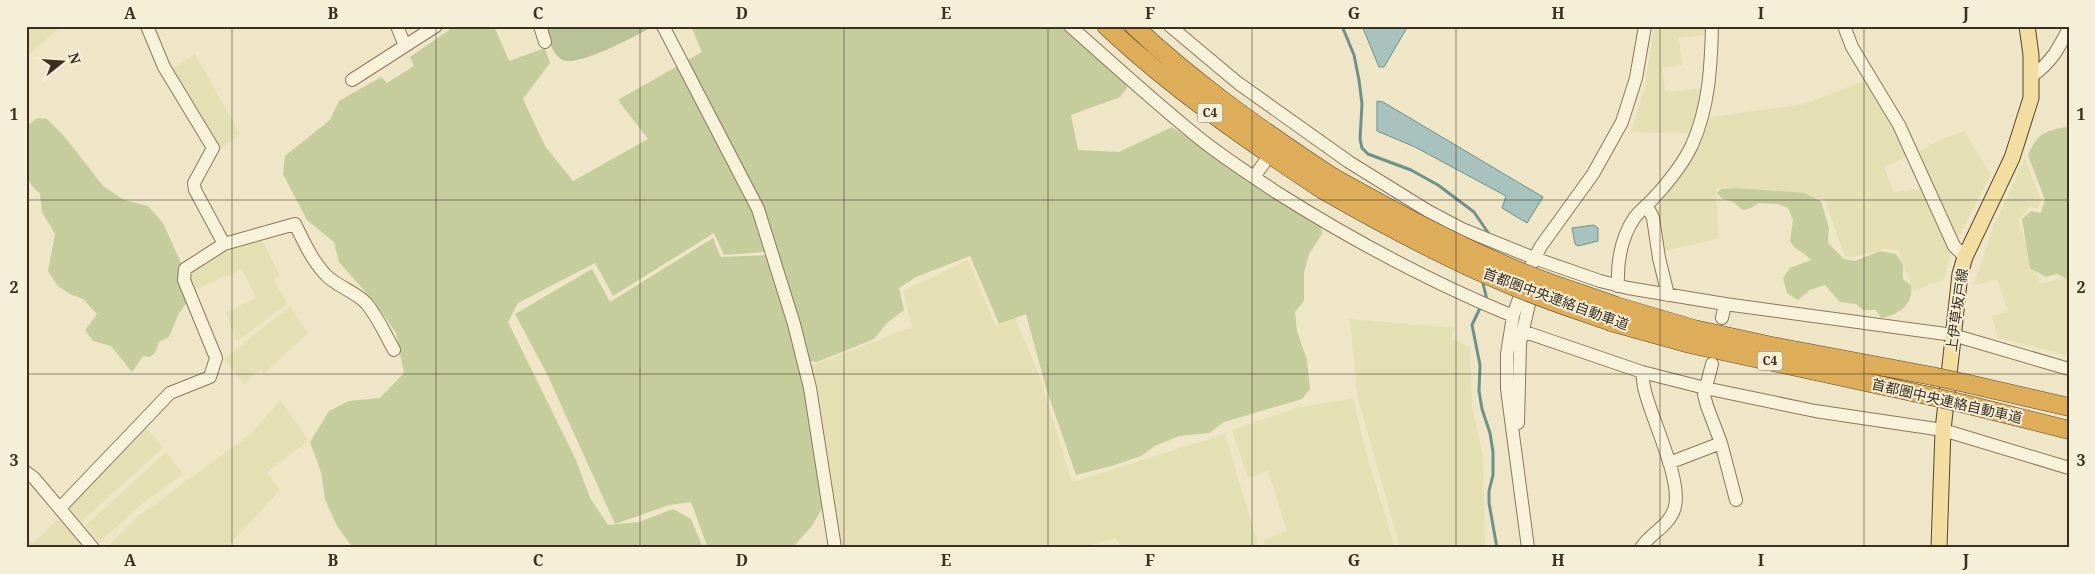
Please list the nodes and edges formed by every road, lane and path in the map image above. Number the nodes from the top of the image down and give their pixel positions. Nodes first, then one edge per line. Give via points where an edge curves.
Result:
1 (147, 26) edge
2 (397, 26) edge
3 (436, 26) edge
4 (540, 26) edge
5 (663, 26) edge
6 (1070, 26) edge
7 (1106, 26) edge
8 (1134, 26) edge
9 (1170, 26) edge
10 (1645, 26) edge
11 (1712, 26) edge
12 (1844, 26) edge
13 (2027, 26) edge
14 (2069, 28) edge
15 (545, 42) dead end
16 (405, 46) junction
17 (2032, 76) junction
18 (352, 80) dead end
19 (1264, 163) dead end
20 (1254, 177) junction
21 (1327, 183) junction
22 (1647, 206) junction
23 (224, 244) junction
24 (1965, 257) junction
25 (1538, 260) junction
26 (1618, 286) junction
27 (1668, 295) junction
28 (1725, 304) junction
29 (1613, 314) junction
30 (1514, 316) junction
31 (1722, 318) dead end
32 (1522, 331) junction
33 (1953, 335) junction
34 (394, 350) dead end
35 (1712, 364) dead end
36 (2069, 369) edge
37 (1642, 372) junction
38 (1705, 388) junction
39 (2069, 407) edge
40 (1943, 430) junction
41 (2069, 430) edge
42 (1721, 443) junction
43 (1669, 463) junction
44 (2069, 468) edge
45 (26, 472) edge
46 (1736, 500) dead end
47 (1523, 502) junction
48 (60, 508) junction
49 (93, 548) edge
50 (835, 548) edge
51 (1528, 548) edge
52 (1642, 548) edge
53 (1938, 548) edge

1 - 23 street via 164,67 213,148 194,183
2 - 16 street
3 - 16 street
4 - 15 street
5 - 50 street via 758,209 810,388
6 - 20 street via 1194,134
7 - 21 highway, 首都圏中央連絡自動車道 / C4 via 1193,101 1250,142
8 - 21 highway, 首都圏中央連絡自動車道 / C4
9 - 25 street via 1288,127 1428,211
10 - 25 street via 1636,78 1622,122 1601,162
11 - 22 street via 1710,85 1692,145 1678,169
12 - 24 street via 1852,47 1899,125 1954,246
13 - 17 main road, 上伊草坂戸線
14 - 17 street via 2055,55
16 - 18 street
17 - 24 main road, 上伊草坂戸線 via 2031,98 2012,158
19 - 20 street
20 - 30 street via 1368,248
21 - 29 highway, 首都圏中央連絡自動車道 / C4, bridge
22 - 26 street via 1636,215 1622,244 1617,268
22 - 27 street via 1653,218
23 - 34 street via 295,224 326,276 364,301
23 - 48 street via 185,269 184,280 216,358 210,376 170,393
24 - 33 main road, 上伊草坂戸線
25 - 26 street
25 - 30 street
25 - 32 street
26 - 27 street
27 - 28 street
28 - 31 street
28 - 33 street
29 - 39 highway, 首都圏中央連絡自動車道 / C4, bridge via 1932,376
29 - 41 highway, 首都圏中央連絡自動車道 / C4, bridge via 1690,344
30 - 47 street via 1506,377
32 - 37 street
32 - 47 street via 1518,394
33 - 36 street
33 - 40 main road, 上伊草坂戸線
35 - 38 street
37 - 38 street
37 - 43 street via 1645,391
38 - 40 street via 1815,411
38 - 42 street via 1707,406
40 - 44 street
40 - 53 main road, 上伊草坂戸線
42 - 43 street
42 - 46 street
43 - 52 street via 1677,492 1674,511
45 - 48 street
47 - 51 street
48 - 49 street

